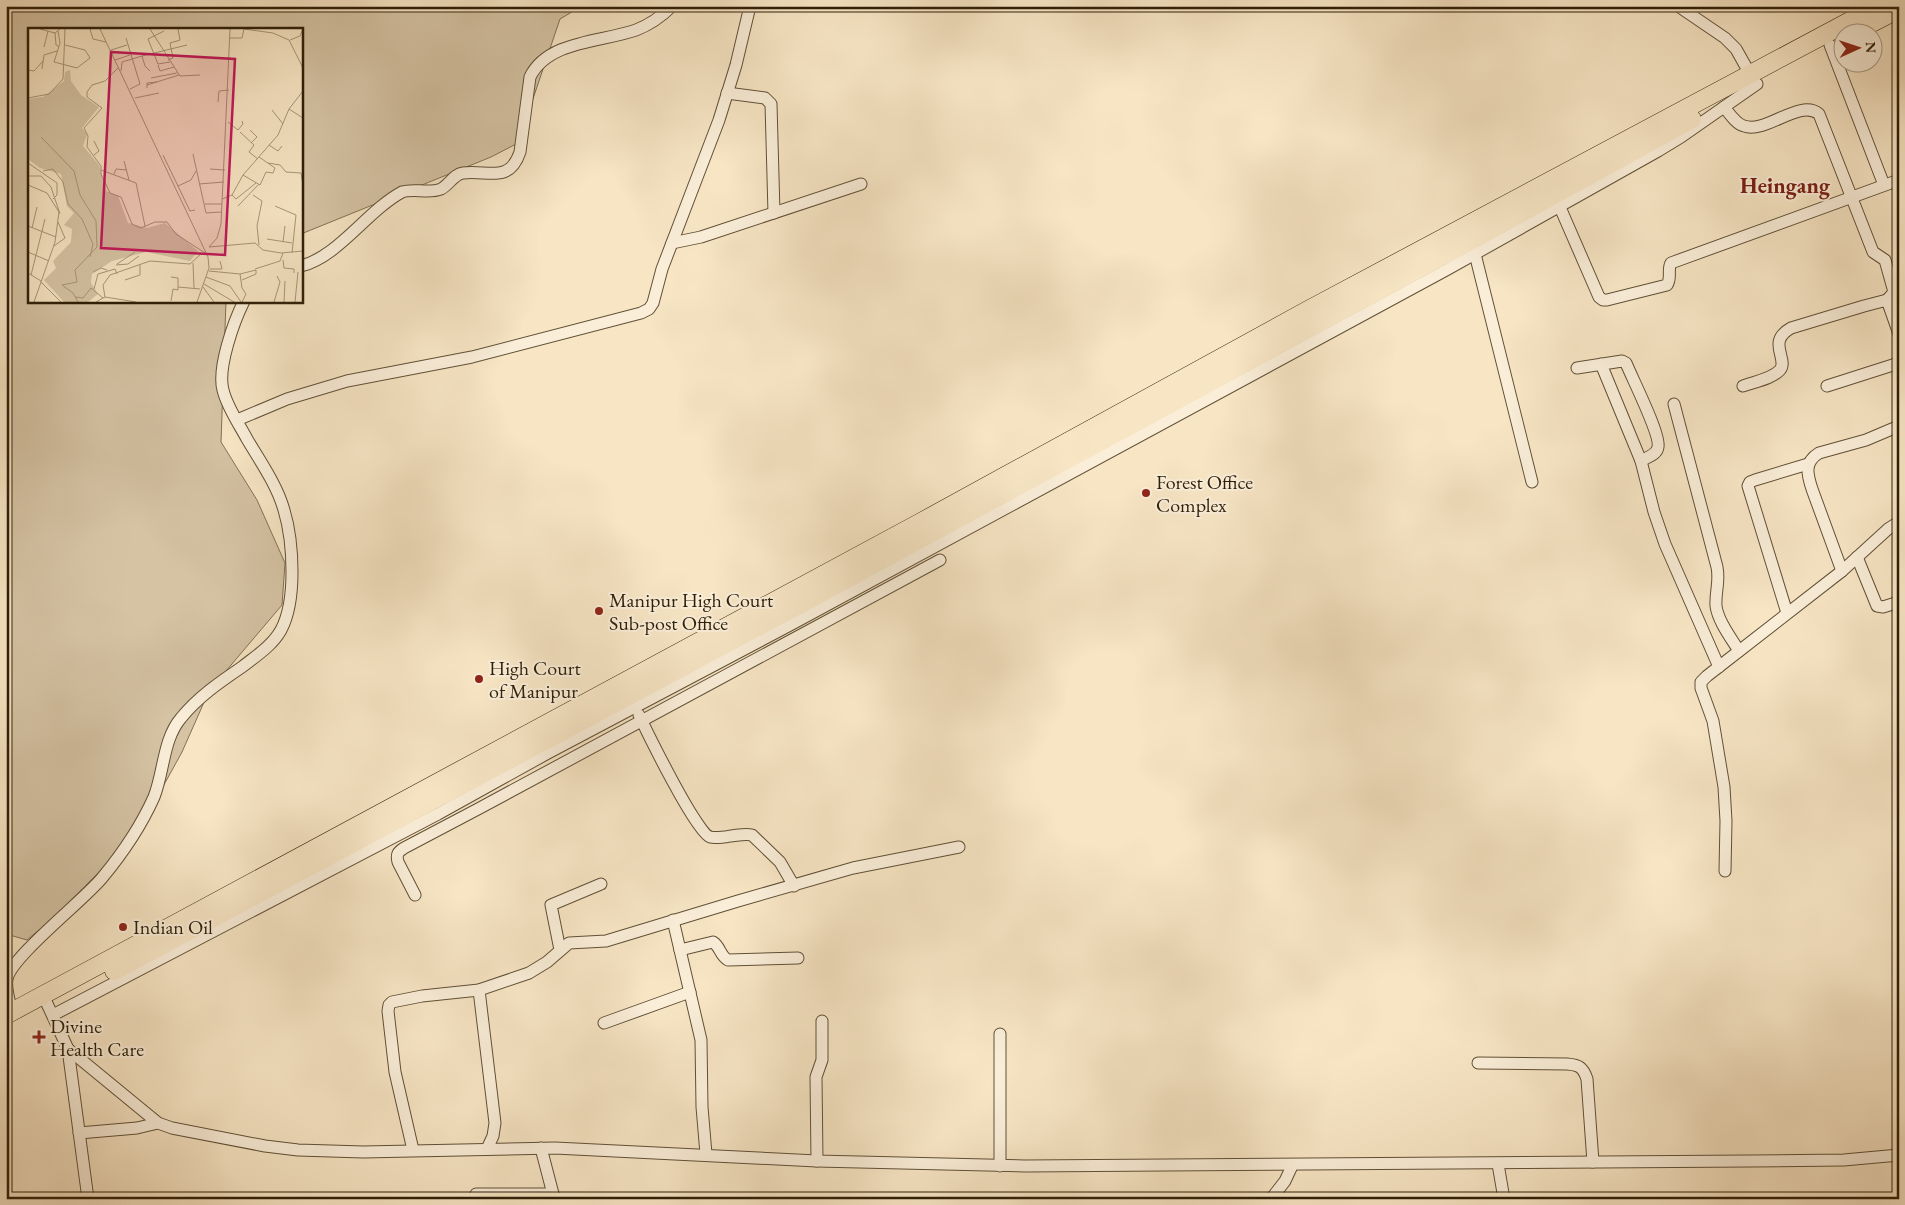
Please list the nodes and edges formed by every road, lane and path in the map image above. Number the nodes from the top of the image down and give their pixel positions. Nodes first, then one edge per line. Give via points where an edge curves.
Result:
1 (672, 6) edge
2 (750, 6) edge
3 (1678, 6) edge
4 (1878, 6) edge
5 (1899, 9) edge
6 (1874, 22) edge
7 (1832, 44) edge
8 (1846, 72) edge
9 (1754, 79) junction
10 (727, 93) junction
11 (1724, 107) junction
12 (1899, 180) edge
13 (861, 184) dead end
14 (1884, 185) junction
15 (1852, 197) junction
16 (1559, 206) junction
17 (774, 213) junction
18 (672, 243) junction
19 (1474, 254) junction
20 (302, 266) edge
21 (1887, 300) junction
22 (244, 302) edge
23 (1899, 334) edge
24 (1899, 363) edge
25 (1601, 364) junction
26 (1578, 368) dead end
27 (1743, 386) dead end
28 (1827, 386) dead end
29 (1674, 404) dead end
30 (237, 420) junction
31 (1899, 426) edge
32 (1641, 461) junction
33 (1808, 464) junction
34 (1532, 482) dead end
35 (1899, 522) edge
36 (1857, 557) junction
37 (940, 560) dead end
38 (1842, 571) junction
39 (1899, 602) edge
40 (1788, 613) junction
41 (1739, 651) junction
42 (1719, 667) junction
43 (636, 706) junction
44 (642, 720) junction
45 (958, 847) dead end
46 (1725, 871) dead end
47 (601, 884) dead end
48 (794, 886) junction
49 (416, 895) dead end
50 (673, 920) junction
51 (560, 950) junction
52 (680, 950) junction
53 (798, 958) dead end
54 (6, 984) edge
55 (479, 990) junction
56 (690, 992) junction
57 (48, 1005) junction
58 (8, 1018) edge
59 (822, 1021) dead end
60 (604, 1023) dead end
61 (1000, 1034) dead end
62 (68, 1049) junction
63 (1478, 1063) dead end
64 (158, 1123) junction
65 (79, 1133) junction
66 (540, 1148) junction
67 (487, 1149) junction
68 (414, 1150) junction
69 (706, 1154) junction
70 (1899, 1155) edge
71 (817, 1161) junction
72 (1593, 1162) junction
73 (1498, 1164) junction
74 (1000, 1166) junction
75 (1292, 1166) junction
76 (476, 1194) dead end
77 (554, 1196) edge
78 (88, 1199) edge
79 (1272, 1199) edge
80 (1504, 1199) edge

1 - 20 street via 638,29 583,42 544,60 535,68 530,77 520,152 517,162 510,168 490,174 464,172 435,190 402,192 374,212 329,253
2 - 10 street
3 - 9 street via 1736,48
4 - 9 highway
5 - 6 highway
7 - 9 highway
8 - 14 street
9 - 11 street
9 - 57 highway via 1317,306
10 - 17 street via 765,98 771,104
10 - 18 street
11 - 15 street via 1746,127 1807,109 1815,111 1823,123
11 - 16 street via 1658,151
12 - 14 street
13 - 17 street
14 - 15 street
15 - 16 street via 1672,263 1667,285 1607,300 1599,297
15 - 21 street via 1873,252 1885,260 1894,292
16 - 19 street
17 - 18 street
18 - 30 street via 653,303 641,313 472,357 348,381 287,399
19 - 34 street
19 - 43 street
21 - 23 street
21 - 27 street via 1786,331 1778,346 1781,369 1776,374
22 - 30 street via 227,347 221,378
24 - 28 street
25 - 26 street
25 - 32 street
25 - 32 street via 1626,363 1656,432 1657,450
29 - 41 street via 1718,567 1716,607
30 - 54 street via 284,508 290,539 292,587 284,624 273,642 193,704 178,721 170,738 154,797 120,854 101,880 14,964
31 - 33 street via 1866,440 1819,453
32 - 42 street via 1665,544
33 - 38 street via 1808,479
33 - 40 street via 1750,482 1748,486
35 - 36 street
36 - 38 street
36 - 39 street via 1876,606
37 - 44 street
38 - 40 street
40 - 41 street
41 - 42 street
42 - 46 street via 1701,682 1701,688 1713,721 1724,787
43 - 44 street
43 - 57 street via 438,814
44 - 48 street via 668,773 706,835 752,835 780,862
44 - 49 street via 398,852 398,862
45 - 48 street via 853,868
47 - 51 street via 551,905
48 - 50 street
50 - 51 street via 606,941 569,943
50 - 52 street
51 - 55 street via 529,973
52 - 53 street via 713,942 728,960
52 - 56 street
54 - 58 street
55 - 67 street via 495,1123
55 - 68 street via 422,996 389,1005 394,1064
56 - 60 street
56 - 69 street via 701,1040
57 - 58 highway
57 - 62 street
59 - 71 street via 822,1060 816,1077
61 - 74 street
62 - 64 street
62 - 65 street
63 - 72 street via 1567,1064 1583,1069 1587,1079
64 - 65 street
64 - 68 street via 181,1130 298,1150
65 - 78 street
66 - 67 street
66 - 69 street
66 - 77 street
67 - 68 street
69 - 71 street
70 - 72 street via 1844,1160
71 - 74 street
72 - 73 street
73 - 75 street
73 - 80 street
74 - 75 street
75 - 79 street
76 - 77 street

